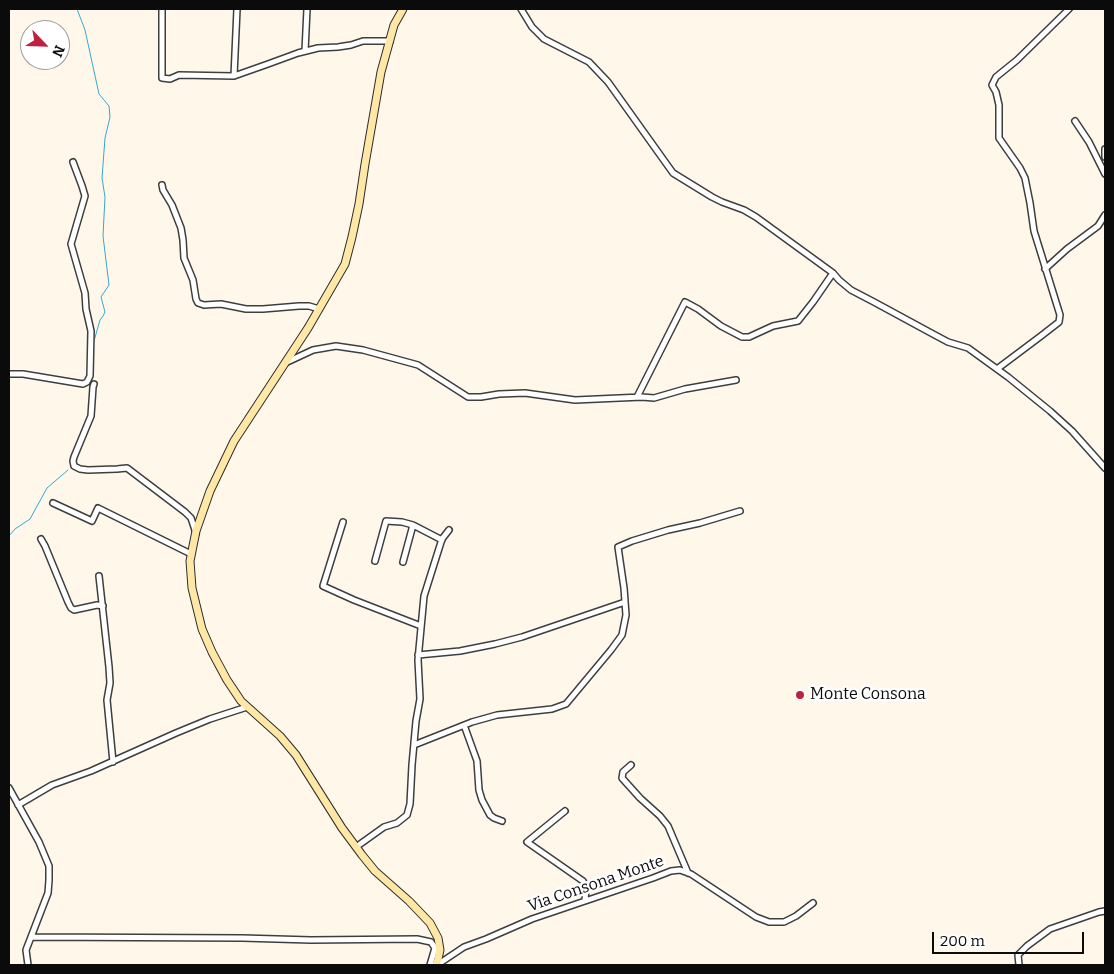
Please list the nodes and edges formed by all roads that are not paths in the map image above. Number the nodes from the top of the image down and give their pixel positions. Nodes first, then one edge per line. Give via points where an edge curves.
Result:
1 (162, 9) edge
2 (237, 9) edge
3 (307, 9) edge
4 (402, 9) edge
5 (521, 9) edge
6 (1069, 9) edge
7 (390, 41) junction
8 (304, 51) junction
9 (234, 76) junction
10 (1075, 120) dead end
11 (1105, 149) edge
12 (1105, 157) edge
13 (73, 162) dead end
14 (1105, 174) edge
15 (162, 185) dead end
16 (1105, 215) edge
17 (1045, 269) junction
18 (833, 273) junction
19 (319, 309) junction
20 (284, 364) junction
21 (997, 369) junction
22 (9, 374) edge
23 (736, 380) dead end
24 (94, 384) dead end
25 (637, 397) junction
26 (1105, 468) edge
27 (53, 503) dead end
28 (740, 511) dead end
29 (343, 522) dead end
30 (413, 525) junction
31 (449, 530) dead end
32 (196, 534) junction
33 (41, 539) dead end
34 (442, 540) junction
35 (191, 554) junction
36 (375, 561) dead end
37 (403, 562) dead end
38 (99, 576) dead end
39 (625, 602) junction
40 (102, 606) junction
41 (421, 626) junction
42 (418, 655) junction
43 (247, 707) junction
44 (464, 725) junction
45 (414, 745) junction
46 (113, 762) junction
47 (631, 765) dead end
48 (9, 788) edge
49 (18, 805) junction
50 (565, 811) dead end
51 (502, 821) dead end
52 (356, 847) junction
53 (688, 873) junction
54 (586, 901) junction
55 (813, 903) dead end
56 (1105, 911) edge
57 (31, 937) junction
58 (28, 965) edge
59 (430, 965) edge
60 (437, 965) edge
61 (1019, 965) edge

1 - 9 street via 162,78 179,75
2 - 9 street
3 - 8 street
4 - 7 main road
5 - 18 street via 544,39 589,62 608,82 673,173 712,197 756,217
6 - 17 street via 996,77 992,85 999,105 999,138 1025,178 1034,231
7 - 8 street via 364,41 338,48
7 - 19 main road via 381,72 352,237 344,264
8 - 9 street
10 - 14 street
11 - 12 street
13 - 22 street via 84,196 71,244 92,330 90,376 83,384
15 - 19 street via 182,228 184,258 198,303 246,309 309,306
16 - 17 street via 1098,226
17 - 21 street via 1060,315 1059,322
18 - 21 street via 851,290 940,338 968,348
18 - 25 street via 798,321 773,326 750,337 742,337 721,326 685,302
19 - 20 main road
20 - 25 street via 313,350 336,346 418,365 468,397 525,393 575,400
20 - 32 main road via 234,441 210,491
21 - 26 street via 1072,431
23 - 25 street via 685,388 654,398
24 - 32 street via 91,416 74,457 74,466 88,470 127,468 186,512
27 - 35 street via 92,521 98,508
28 - 39 street via 618,547
29 - 41 street via 324,586
30 - 34 street
30 - 36 street via 386,521
30 - 37 street
31 - 34 street
32 - 35 main road
33 - 40 street via 71,608
34 - 41 street via 424,596
35 - 43 main road via 192,588 202,629 227,680
38 - 40 street
39 - 42 street via 495,644
39 - 44 street via 622,635 566,704 552,709 497,715
40 - 46 street via 109,667
41 - 42 street
42 - 45 street via 420,699
43 - 46 street via 210,719
43 - 52 main road via 296,755
44 - 45 street
44 - 51 street via 477,761 482,800 490,815
45 - 52 street via 407,815
46 - 49 street via 52,785
47 - 53 street via 623,772 622,778 668,826
48 - 49 street
49 - 57 street via 49,866 48,893
50 - 54 street via 527,842 583,882
52 - 60 main road via 379,876 430,923 440,950
53 - 54 street, Via Consona Monte via 671,871
53 - 55 street, Via Consona Monte via 769,922 784,922
54 - 60 street, Via Consona Monte via 532,918 464,947
56 - 61 street via 1050,930 1018,955
57 - 58 street via 26,950
57 - 59 street via 417,939 431,942 435,948

